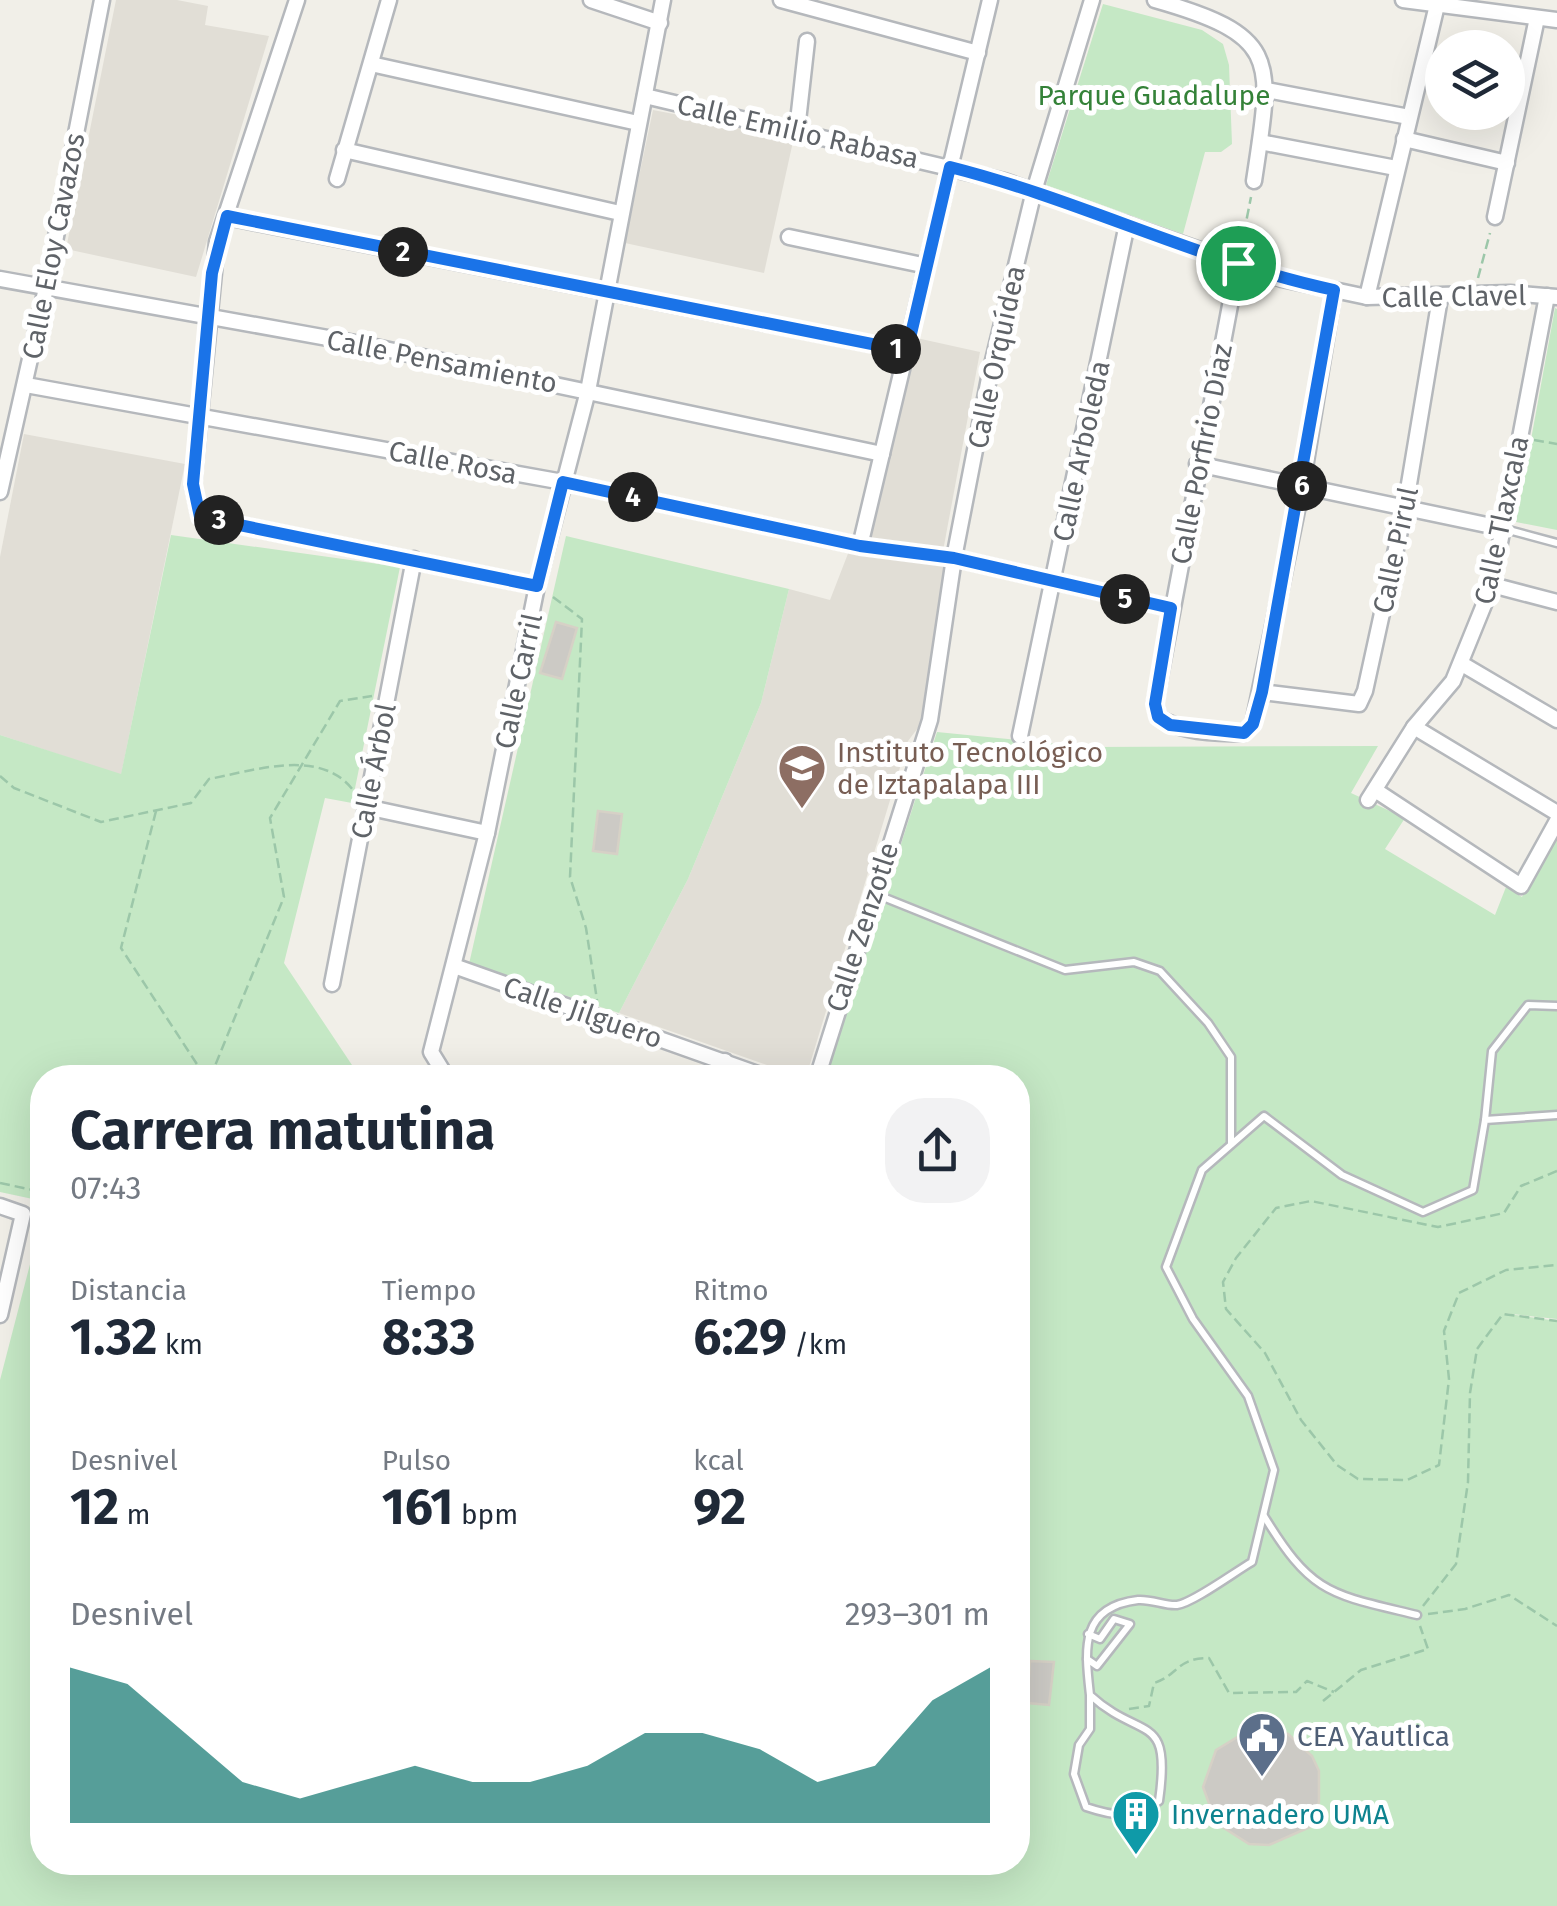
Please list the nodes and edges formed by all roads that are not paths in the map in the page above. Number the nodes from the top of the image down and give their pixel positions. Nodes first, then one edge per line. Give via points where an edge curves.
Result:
1 (102, 0) edge
2 (297, 0) edge
3 (389, 0) edge
4 (591, 0) edge
5 (662, 0) edge
6 (781, 0) edge
7 (990, 0) edge
8 (1092, 0) edge
9 (1155, 0) edge
10 (1404, 0) edge
11 (1437, 5) junction
12 (1206, 7) edge
13 (1536, 18) junction
14 (1557, 20) edge
15 (660, 24) junction
16 (807, 41) dead end
17 (978, 53) junction
18 (371, 64) junction
19 (1266, 90) junction
20 (645, 96) junction
21 (1410, 117) junction
22 (638, 123) junction
23 (797, 130) junction
24 (1404, 139) junction
25 (1260, 142) junction
26 (344, 150) junction
27 (1507, 163) junction
28 (950, 167) junction
29 (1396, 168) junction
30 (337, 179) dead end
31 (1254, 181) road end
32 (1034, 191) junction
33 (620, 213) junction
34 (227, 216) junction
35 (1494, 216) road end
36 (1127, 224) junction
37 (789, 237) dead end
38 (1238, 263) junction
39 (927, 266) junction
40 (0, 279) edge
41 (46, 288) junction
42 (1334, 290) junction
43 (606, 292) junction
44 (1552, 296) edge
45 (1368, 297) junction
46 (1440, 298) junction
47 (210, 316) junction
48 (907, 351) junction
49 (26, 385) junction
50 (588, 391) junction
51 (200, 415) junction
52 (882, 454) junction
53 (1197, 464) junction
54 (563, 482) junction
55 (1302, 486) junction
56 (0, 492) edge
57 (1405, 508) junction
58 (1501, 528) junction
59 (1557, 543) edge
60 (860, 546) junction
61 (954, 558) junction
62 (414, 559) junction
63 (1054, 584) junction
64 (1492, 584) junction
65 (537, 586) junction
66 (1557, 602) edge
67 (1171, 608) junction
68 (1462, 664) junction
69 (1262, 692) junction
70 (930, 720) joint
71 (1557, 720) edge
72 (1414, 727) junction
73 (1020, 736) dead end
74 (366, 807) junction
75 (1557, 812) edge
76 (1557, 821) edge
77 (486, 832) junction
78 (873, 893) junction
79 (454, 966) junction
80 (332, 984) dead end
81 (1557, 1006) edge
82 (725, 1061) junction
83 (438, 1065) edge
84 (724, 1065) edge
85 (735, 1065) edge
86 (821, 1065) edge
87 (1557, 1115) edge
88 (1485, 1120) junction
89 (1231, 1145) junction
90 (0, 1206) edge
91 (0, 1315) edge
92 (1264, 1515) junction
93 (1416, 1615) road end
94 (1088, 1634) junction
95 (1086, 1658) junction
96 (1090, 1696) junction

1 - 41 street, Calle Eloy Cavazos
2 - 34 street
3 - 18 street
4 - 15 street
5 - 15 street, Calle Carril
6 - 17 street
7 - 17 street
8 - 32 street, Calle Orquídea
9 - 12 street
10 - 11 street
11 - 13 street
11 - 21 street
12 - 19 street via 1246,36 1265,69
13 - 14 street
13 - 27 street
15 - 20 street, Calle Carril
16 - 23 street
17 - 28 street
18 - 22 street, Calle Emilio Rabasa
18 - 26 street
19 - 21 street
19 - 25 street
20 - 22 street, Calle Carril
20 - 23 street, Calle Emilio Rabasa
21 - 24 street
22 - 33 street, Calle Carril
23 - 28 street, Calle Emilio Rabasa
24 - 27 street
24 - 29 street
25 - 29 street
25 - 31 street
26 - 30 street
26 - 33 street
27 - 35 street
28 - 32 street, Calle Clavel
28 - 39 street
29 - 45 street
32 - 36 street, Calle Clavel
32 - 61 street, Calle Orquídea
33 - 43 street, Calle Carril
34 - 43 street
34 - 47 street via 217,242
36 - 38 street, Calle Clavel
36 - 63 street, Calle Arboleda
37 - 39 street
38 - 42 street, Calle Clavel
38 - 53 street, Calle Porfirio Díaz
39 - 48 street
40 - 41 street, Calle Pensamiento
41 - 47 street, Calle Pensamiento
41 - 49 street, Calle Eloy Cavazos
42 - 45 street, Calle Clavel
42 - 55 street
43 - 48 street
43 - 50 street, Calle Carril
44 - 46 street, Calle Clavel
44 - 58 street, Calle Tlaxcala
45 - 46 street, Calle Clavel
46 - 57 street, Calle Pirul
47 - 50 street, Calle Pensamiento
47 - 51 street
48 - 52 street
49 - 51 street, Calle Rosa
49 - 56 street, Calle Eloy Cavazos
50 - 52 street, Calle Pensamiento
50 - 54 street, Calle Carril
51 - 54 street, Calle Rosa
51 - 62 street via 193,484 200,517
52 - 60 street
53 - 55 street
53 - 67 street, Calle Porfirio Díaz
54 - 60 street, Calle Rosa
54 - 65 street, Calle Carril
55 - 57 street
55 - 69 street
57 - 58 street
57 - 69 street, Calle Pirul via 1359,704
58 - 59 lane
58 - 64 street, Calle Tlaxcala
60 - 61 street, Calle Rosa
61 - 63 street, Calle Rosa
61 - 70 street, Calle Orquídea
62 - 65 street
62 - 74 street, Calle Árbol
63 - 67 street, Calle Rosa
63 - 73 street, Calle Arboleda
64 - 66 street
64 - 68 street, Calle Tlaxcala
65 - 77 street, Calle Carril
67 - 69 street, Calle Porfirio Díaz via 1158,717 1170,725 1244,733
68 - 71 street
68 - 72 street, Calle Tlaxcala
70 - 78 street, Calle Zenzotle
72 - 75 street
72 - 76 street, Calle Tlaxcala via 1371,795 1522,886
74 - 77 street
74 - 80 street, Calle Árbol
77 - 79 street, Calle Carril
78 - 86 street, Calle Zenzotle
78 - 89 lane via 1065,970 1134,962 1160,971 1230,1058
79 - 82 street, Calle Jilguero
79 - 83 street, Calle Carril via 431,1052
81 - 88 lane via 1528,1005 1492,1051
82 - 84 street
82 - 85 street, Calle Jilguero
87 - 88 lane
88 - 89 lane via 1473,1190 1423,1212 1342,1174 1264,1116
89 - 92 lane via 1202,1170 1166,1267 1193,1319 1248,1396 1274,1470
90 - 91 street via 23,1214
92 - 93 lane via 1288,1557 1314,1584
92 - 94 lane via 1252,1562 1178,1605 1133,1601 1096,1618
94 - 95 lane
94 - 95 lane via 1100,1640 1114,1618 1130,1624 1097,1666
95 - 96 lane
96 - 96 lane via 1157,1736 1164,1762 1159,1801 1139,1815 1086,1807 1074,1774 1090,1729

